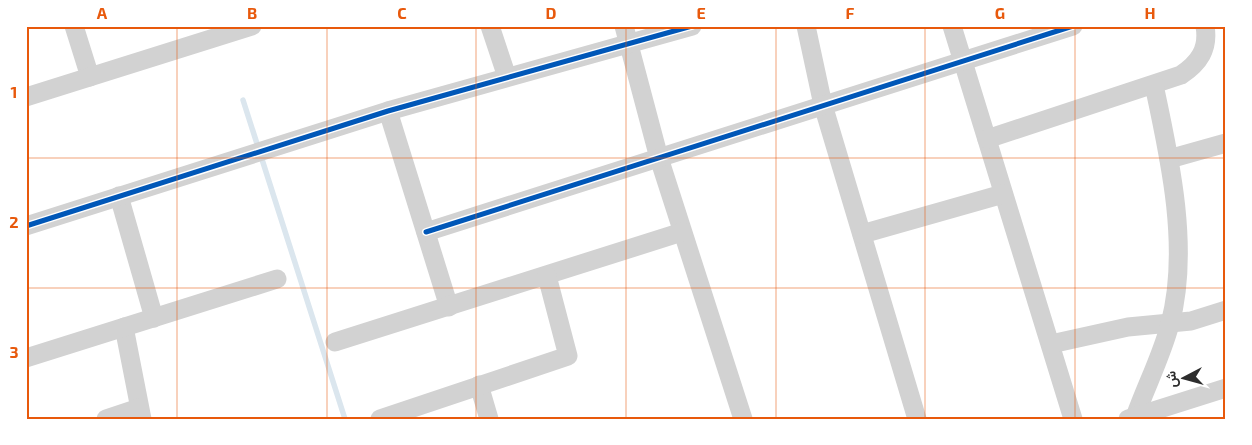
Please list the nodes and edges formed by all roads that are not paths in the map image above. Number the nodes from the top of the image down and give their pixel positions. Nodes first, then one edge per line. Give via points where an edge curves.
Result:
1 (74, 26) edge
2 (252, 26) edge
3 (490, 26) edge
4 (624, 26) edge
5 (692, 26) edge
6 (806, 26) edge
7 (952, 26) edge
8 (1072, 26) edge
9 (1204, 26) edge
10 (226, 30) edge
11 (628, 46) junction
12 (963, 61) junction
13 (90, 77) junction
14 (507, 77) junction
15 (1154, 85) junction
16 (26, 97) edge
17 (823, 105) junction
18 (388, 111) junction
19 (987, 139) junction
20 (1226, 143) edge
21 (659, 158) junction
22 (1169, 159) junction
23 (1003, 194) junction
24 (119, 196) junction
25 (27, 223) edge
26 (426, 232) junction
27 (682, 232) junction
28 (862, 234) junction
29 (547, 276) junction
30 (277, 278) dead end
31 (449, 307) junction
32 (1226, 310) edge
33 (154, 318) junction
34 (1170, 324) junction
35 (124, 327) junction
36 (335, 342) dead end
37 (1051, 344) junction
38 (26, 358) edge
39 (479, 385) junction
40 (1226, 388) edge
41 (140, 413) edge
42 (1131, 418) edge
43 (106, 419) edge
44 (380, 419) edge
45 (489, 419) edge
46 (742, 419) edge
47 (916, 419) edge
48 (1073, 419) edge

1 - 13 street
2 - 10 street
3 - 14 street
4 - 11 street
5 - 11 street
6 - 17 street
7 - 12 street
8 - 12 street
9 - 15 street via 1204,52 1196,65 1181,75
10 - 13 street
11 - 14 street
11 - 21 street
12 - 17 street
12 - 19 street
13 - 16 street
14 - 18 street
15 - 19 street
15 - 22 street
17 - 21 street
17 - 28 street
18 - 24 street
18 - 26 street
19 - 23 street
20 - 22 street
21 - 26 street
21 - 27 street
22 - 34 street via 1178,242
23 - 28 street
23 - 37 street
24 - 25 street
24 - 33 street
26 - 31 street
27 - 29 street
27 - 46 street
28 - 47 street
29 - 31 street
29 - 39 street via 568,356
30 - 33 street
31 - 36 street
32 - 34 street
33 - 35 street
34 - 37 street via 1128,327
34 - 42 street
35 - 38 street
35 - 41 street
37 - 48 street
39 - 44 street
39 - 45 street
40 - 42 street
41 - 43 street

